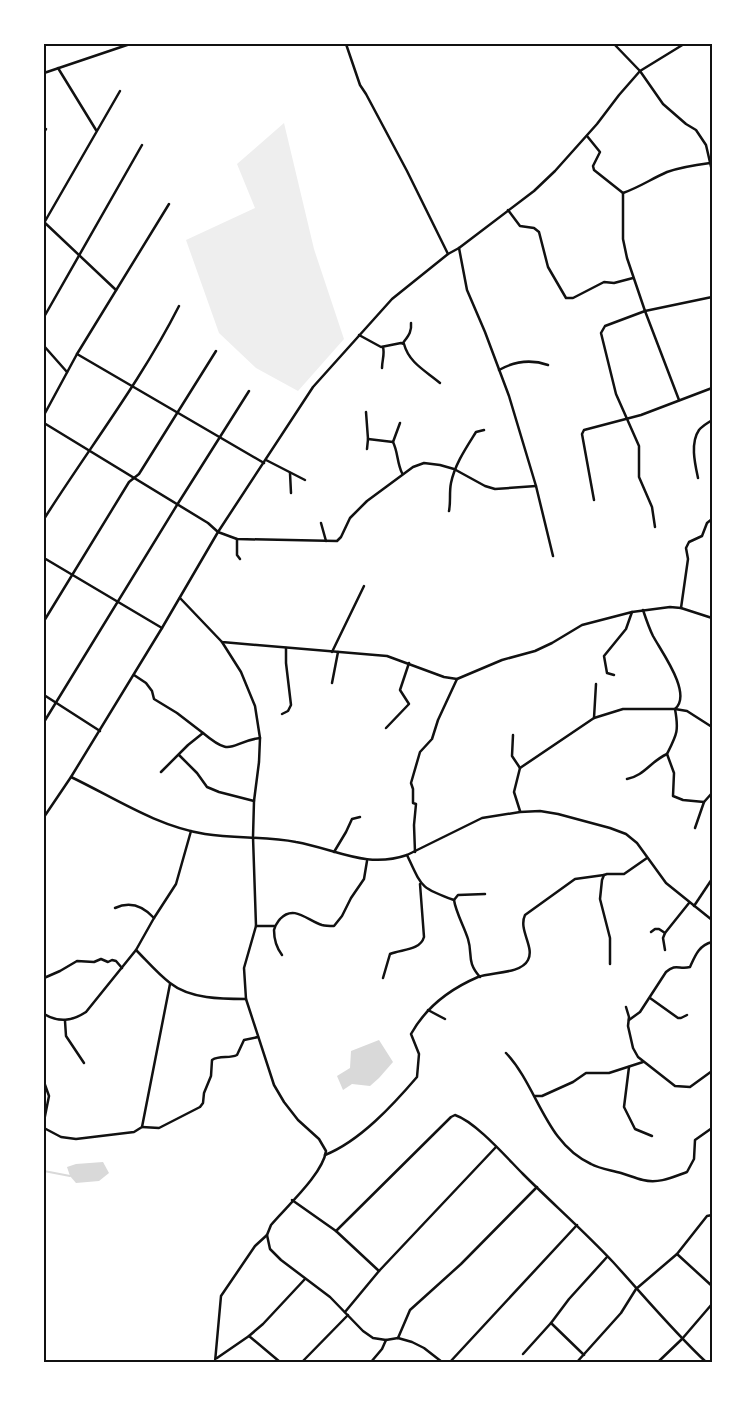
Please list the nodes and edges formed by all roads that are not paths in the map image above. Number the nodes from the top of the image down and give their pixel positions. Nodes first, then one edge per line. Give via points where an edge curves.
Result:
1 (130, 44) edge
2 (346, 44) edge
3 (614, 44) edge
4 (684, 44) edge
5 (58, 68) junction
6 (640, 71) junction
7 (44, 73) edge
8 (120, 91) dead end
9 (96, 130) junction
10 (587, 136) junction
11 (142, 145) dead end
12 (710, 163) junction
13 (712, 171) edge
14 (623, 193) junction
15 (168, 204) dead end
16 (508, 210) junction
17 (44, 222) edge
18 (459, 248) junction
19 (448, 254) junction
20 (79, 255) junction
21 (634, 278) junction
22 (116, 290) junction
23 (712, 297) edge
24 (179, 306) dead end
25 (645, 311) junction
26 (44, 317) edge
27 (410, 323) dead end
28 (359, 335) junction
29 (402, 344) junction
30 (44, 346) edge
31 (383, 346) junction
32 (216, 351) dead end
33 (77, 354) junction
34 (548, 365) dead end
35 (382, 368) dead end
36 (499, 370) junction
37 (67, 372) junction
38 (440, 383) dead end
39 (132, 386) junction
40 (712, 388) edge
41 (250, 391) dead end
42 (679, 400) junction
43 (177, 412) junction
44 (366, 412) dead end
45 (44, 415) edge
46 (627, 418) junction
47 (712, 420) edge
48 (44, 423) edge
49 (400, 423) dead end
50 (484, 430) dead end
51 (220, 437) junction
52 (368, 439) junction
53 (393, 442) junction
54 (367, 449) dead end
55 (90, 451) junction
56 (265, 462) junction
57 (454, 469) junction
58 (290, 473) junction
59 (402, 474) junction
60 (134, 478) junction
61 (698, 478) dead end
62 (305, 480) dead end
63 (536, 486) junction
64 (291, 493) dead end
65 (594, 500) dead end
66 (177, 505) junction
67 (449, 511) dead end
68 (712, 518) edge
69 (44, 519) edge
70 (321, 523) dead end
71 (655, 527) dead end
72 (218, 532) junction
73 (237, 540) junction
74 (326, 541) junction
75 (553, 556) dead end
76 (44, 558) edge
77 (240, 559) dead end
78 (71, 575) junction
79 (364, 586) dead end
80 (180, 598) junction
81 (118, 601) junction
82 (681, 608) junction
83 (643, 610) junction
84 (632, 612) junction
85 (712, 618) edge
86 (44, 621) edge
87 (162, 628) junction
88 (222, 642) junction
89 (286, 648) junction
90 (332, 652) junction
91 (338, 652) junction
92 (409, 663) junction
93 (134, 675) junction
94 (614, 675) dead end
95 (457, 679) junction
96 (332, 683) dead end
97 (596, 684) dead end
98 (44, 695) edge
99 (56, 703) junction
100 (675, 709) junction
101 (282, 714) dead end
102 (594, 718) junction
103 (44, 722) edge
104 (712, 727) edge
105 (386, 728) dead end
106 (100, 731) junction
107 (203, 733) junction
108 (513, 735) dead end
109 (260, 738) junction
110 (667, 754) junction
111 (179, 755) junction
112 (520, 768) junction
113 (161, 772) dead end
114 (71, 777) junction
115 (628, 779) dead end
116 (712, 793) edge
117 (254, 800) junction
118 (704, 802) junction
119 (520, 812) junction
120 (44, 817) edge
121 (360, 817) dead end
122 (695, 828) dead end
123 (191, 831) junction
124 (253, 837) junction
125 (334, 852) junction
126 (415, 852) junction
127 (407, 855) junction
128 (648, 858) junction
129 (367, 861) junction
130 (604, 875) junction
131 (712, 879) edge
132 (420, 882) junction
133 (485, 894) dead end
134 (454, 900) junction
135 (690, 903) junction
136 (694, 906) junction
137 (115, 908) dead end
138 (154, 918) junction
139 (712, 920) edge
140 (256, 926) junction
141 (275, 926) junction
142 (651, 932) dead end
143 (665, 933) junction
144 (712, 942) edge
145 (136, 950) junction
146 (665, 950) dead end
147 (282, 955) dead end
148 (610, 964) dead end
149 (122, 968) junction
150 (480, 977) junction
151 (44, 978) edge
152 (383, 978) dead end
153 (170, 984) junction
154 (650, 998) junction
155 (246, 1000) junction
156 (626, 1007) dead end
157 (428, 1010) junction
158 (44, 1014) edge
159 (687, 1015) dead end
160 (445, 1019) dead end
161 (629, 1020) junction
162 (65, 1021) junction
163 (258, 1037) junction
164 (506, 1053) dead end
165 (643, 1062) junction
166 (84, 1063) dead end
167 (630, 1066) junction
168 (712, 1071) edge
169 (44, 1082) edge
170 (534, 1096) junction
171 (44, 1121) edge
172 (142, 1127) junction
173 (44, 1128) edge
174 (712, 1128) edge
175 (652, 1136) dead end
176 (496, 1147) junction
177 (325, 1155) junction
178 (537, 1187) junction
179 (292, 1200) junction
180 (712, 1215) edge
181 (577, 1225) junction
182 (336, 1231) junction
183 (267, 1235) junction
184 (677, 1254) junction
185 (607, 1257) junction
186 (379, 1271) junction
187 (305, 1279) junction
188 (712, 1286) edge
189 (636, 1290) junction
190 (712, 1304) edge
191 (345, 1312) junction
192 (348, 1316) junction
193 (551, 1323) junction
194 (249, 1336) junction
195 (398, 1338) junction
196 (386, 1340) junction
197 (682, 1340) junction
198 (523, 1354) dead end
199 (584, 1355) junction
200 (216, 1360) edge
201 (280, 1362) edge
202 (302, 1362) edge
203 (371, 1362) edge
204 (442, 1362) edge
205 (450, 1362) edge
206 (577, 1362) edge
207 (658, 1362) edge
208 (706, 1362) edge

1 - 5 street
2 - 19 street via 360,85 408,171
3 - 6 street
4 - 6 street
5 - 7 street
5 - 9 street
6 - 10 street
6 - 12 street via 663,104 696,130 706,145
8 - 9 street
9 - 17 street
10 - 14 street via 600,152 594,170
10 - 16 street via 545,180
11 - 20 street
12 - 13 street
12 - 14 street via 666,173
14 - 21 street via 623,239
15 - 22 street
16 - 18 street
16 - 21 street via 520,226 539,232 548,267 566,298 573,298 604,282
17 - 20 street
18 - 19 street
18 - 36 street via 467,290
19 - 28 street via 392,299
20 - 22 street
20 - 26 street
21 - 25 street
22 - 33 street
23 - 25 street
24 - 39 street
25 - 42 street
25 - 46 street via 605,326 601,333 616,394
27 - 29 street via 412,329
28 - 31 street
28 - 56 street via 314,387
29 - 31 street
29 - 38 street via 414,362
30 - 37 street
31 - 35 street
32 - 43 street
33 - 37 street
33 - 39 street
34 - 36 street via 511,363
36 - 63 street
37 - 45 street
39 - 43 street
39 - 55 street
40 - 42 street
41 - 51 street
42 - 46 street
43 - 51 street
43 - 60 street via 140,474
44 - 52 street
46 - 65 street via 584,430 582,434
46 - 71 street via 638,446 639,477 652,507
47 - 61 street via 700,428 694,443
48 - 55 street
49 - 53 street
50 - 57 street via 476,432
51 - 56 street
51 - 66 street
52 - 53 street
52 - 54 street
53 - 59 street
55 - 60 street
55 - 69 street
56 - 58 street
56 - 72 street
57 - 59 street via 424,463
57 - 63 street via 495,489
57 - 67 street
58 - 62 street
58 - 64 street
59 - 74 street via 357,510 341,537
60 - 66 street
60 - 78 street via 128,482
63 - 75 street
66 - 72 street
66 - 81 street
68 - 82 street via 702,536 689,542 686,548 688,559
70 - 74 street
72 - 73 street
72 - 80 street
73 - 74 street
73 - 77 street
76 - 78 street
78 - 81 street
78 - 86 street
79 - 90 street
80 - 87 street
80 - 88 street
81 - 87 street
81 - 99 street
82 - 83 street
82 - 85 street
83 - 84 street
83 - 100 street via 682,696
84 - 94 street via 626,629 604,656 607,673
84 - 95 street via 582,625 535,651 502,660
87 - 93 street
88 - 89 street
88 - 109 street via 241,672 255,706
89 - 90 street
89 - 101 street via 291,705
90 - 91 street
91 - 92 street via 387,656
91 - 96 street
92 - 95 street
92 - 105 street via 400,690 408,704
93 - 106 street
93 - 107 street via 146,683 154,699
95 - 126 street via 432,739 420,752 413,773
97 - 102 street
98 - 99 street
99 - 103 street
99 - 106 street
100 - 102 street via 623,709
100 - 104 street via 687,711
100 - 110 street via 677,733
102 - 112 street
106 - 114 street
107 - 109 street via 228,748
107 - 111 street
108 - 112 street via 512,756
109 - 117 street
110 - 115 street via 653,761 637,777
110 - 118 street via 674,773 673,796
111 - 113 street
111 - 117 street via 206,787
112 - 119 street via 514,792
114 - 120 street
114 - 123 street via 137,812
116 - 118 street
117 - 124 street
118 - 122 street
119 - 126 street via 482,818
119 - 128 street via 558,814 610,828 626,834
121 - 125 street via 352,819
123 - 124 street
123 - 138 street via 176,884
124 - 125 street via 293,841
124 - 140 street
125 - 129 street
126 - 127 street
127 - 129 street
127 - 132 street
128 - 130 street via 624,874
128 - 135 street via 666,883
129 - 141 street via 364,879 334,926 321,925 296,913 281,917
130 - 148 street via 600,899 610,938
130 - 150 street via 575,879 529,911 523,920 530,952 528,962 506,972
131 - 136 street
132 - 134 street via 429,891
132 - 152 street via 423,941 390,954
133 - 134 street via 458,896
134 - 150 street via 469,942 470,960
135 - 136 street
135 - 143 street
136 - 139 street
137 - 138 street via 139,906
138 - 145 street
140 - 141 street
140 - 155 street via 244,968
141 - 147 street via 276,948
142 - 143 street via 659,929
143 - 146 street
144 - 154 street via 702,946 690,967 671,967
145 - 149 street
145 - 153 street
149 - 151 street via 112,960 77,961
149 - 162 street via 86,1012
150 - 157 street via 443,996
153 - 155 street via 206,996
153 - 172 street
154 - 159 street via 678,1018
154 - 161 street
155 - 163 street
156 - 161 street
157 - 160 street
157 - 177 street via 411,1034 419,1054 418,1077 364,1131 338,1150
158 - 162 street
161 - 165 street via 633,1048
162 - 166 street via 66,1036
163 - 172 street via 244,1040 232,1058 212,1060 211,1076 200,1107 159,1128
163 - 177 street via 280,1096 298,1120 319,1138
164 - 170 street via 516,1063
165 - 167 street
165 - 168 street via 675,1086 690,1087
167 - 170 street via 586,1073 574,1082 542,1096
167 - 175 street via 624,1107 635,1129
169 - 171 street via 49,1096
170 - 174 street via 565,1146 576,1155 592,1165 642,1180 668,1179 687,1172 694,1159 695,1140
172 - 173 street via 134,1132 76,1139 61,1137
176 - 178 street
176 - 182 street via 463,1118 451,1117
176 - 186 street
177 - 179 street via 316,1174
178 - 181 street
178 - 195 street via 410,1310
179 - 182 street
179 - 183 street via 271,1225
180 - 184 street
181 - 185 street
181 - 205 street
182 - 186 street
183 - 187 street via 270,1248
183 - 200 street via 255,1246 221,1296
184 - 188 street
184 - 189 street
185 - 189 street
185 - 193 street via 568,1299
186 - 191 street
187 - 191 street
187 - 194 street
189 - 197 street
189 - 199 street via 621,1313
190 - 197 street
191 - 192 street
192 - 196 street via 373,1338
192 - 202 street
193 - 198 street
193 - 199 street
194 - 200 street
194 - 201 street
195 - 196 street
195 - 204 street via 424,1348
196 - 203 street
197 - 207 street
197 - 208 street
199 - 206 street

